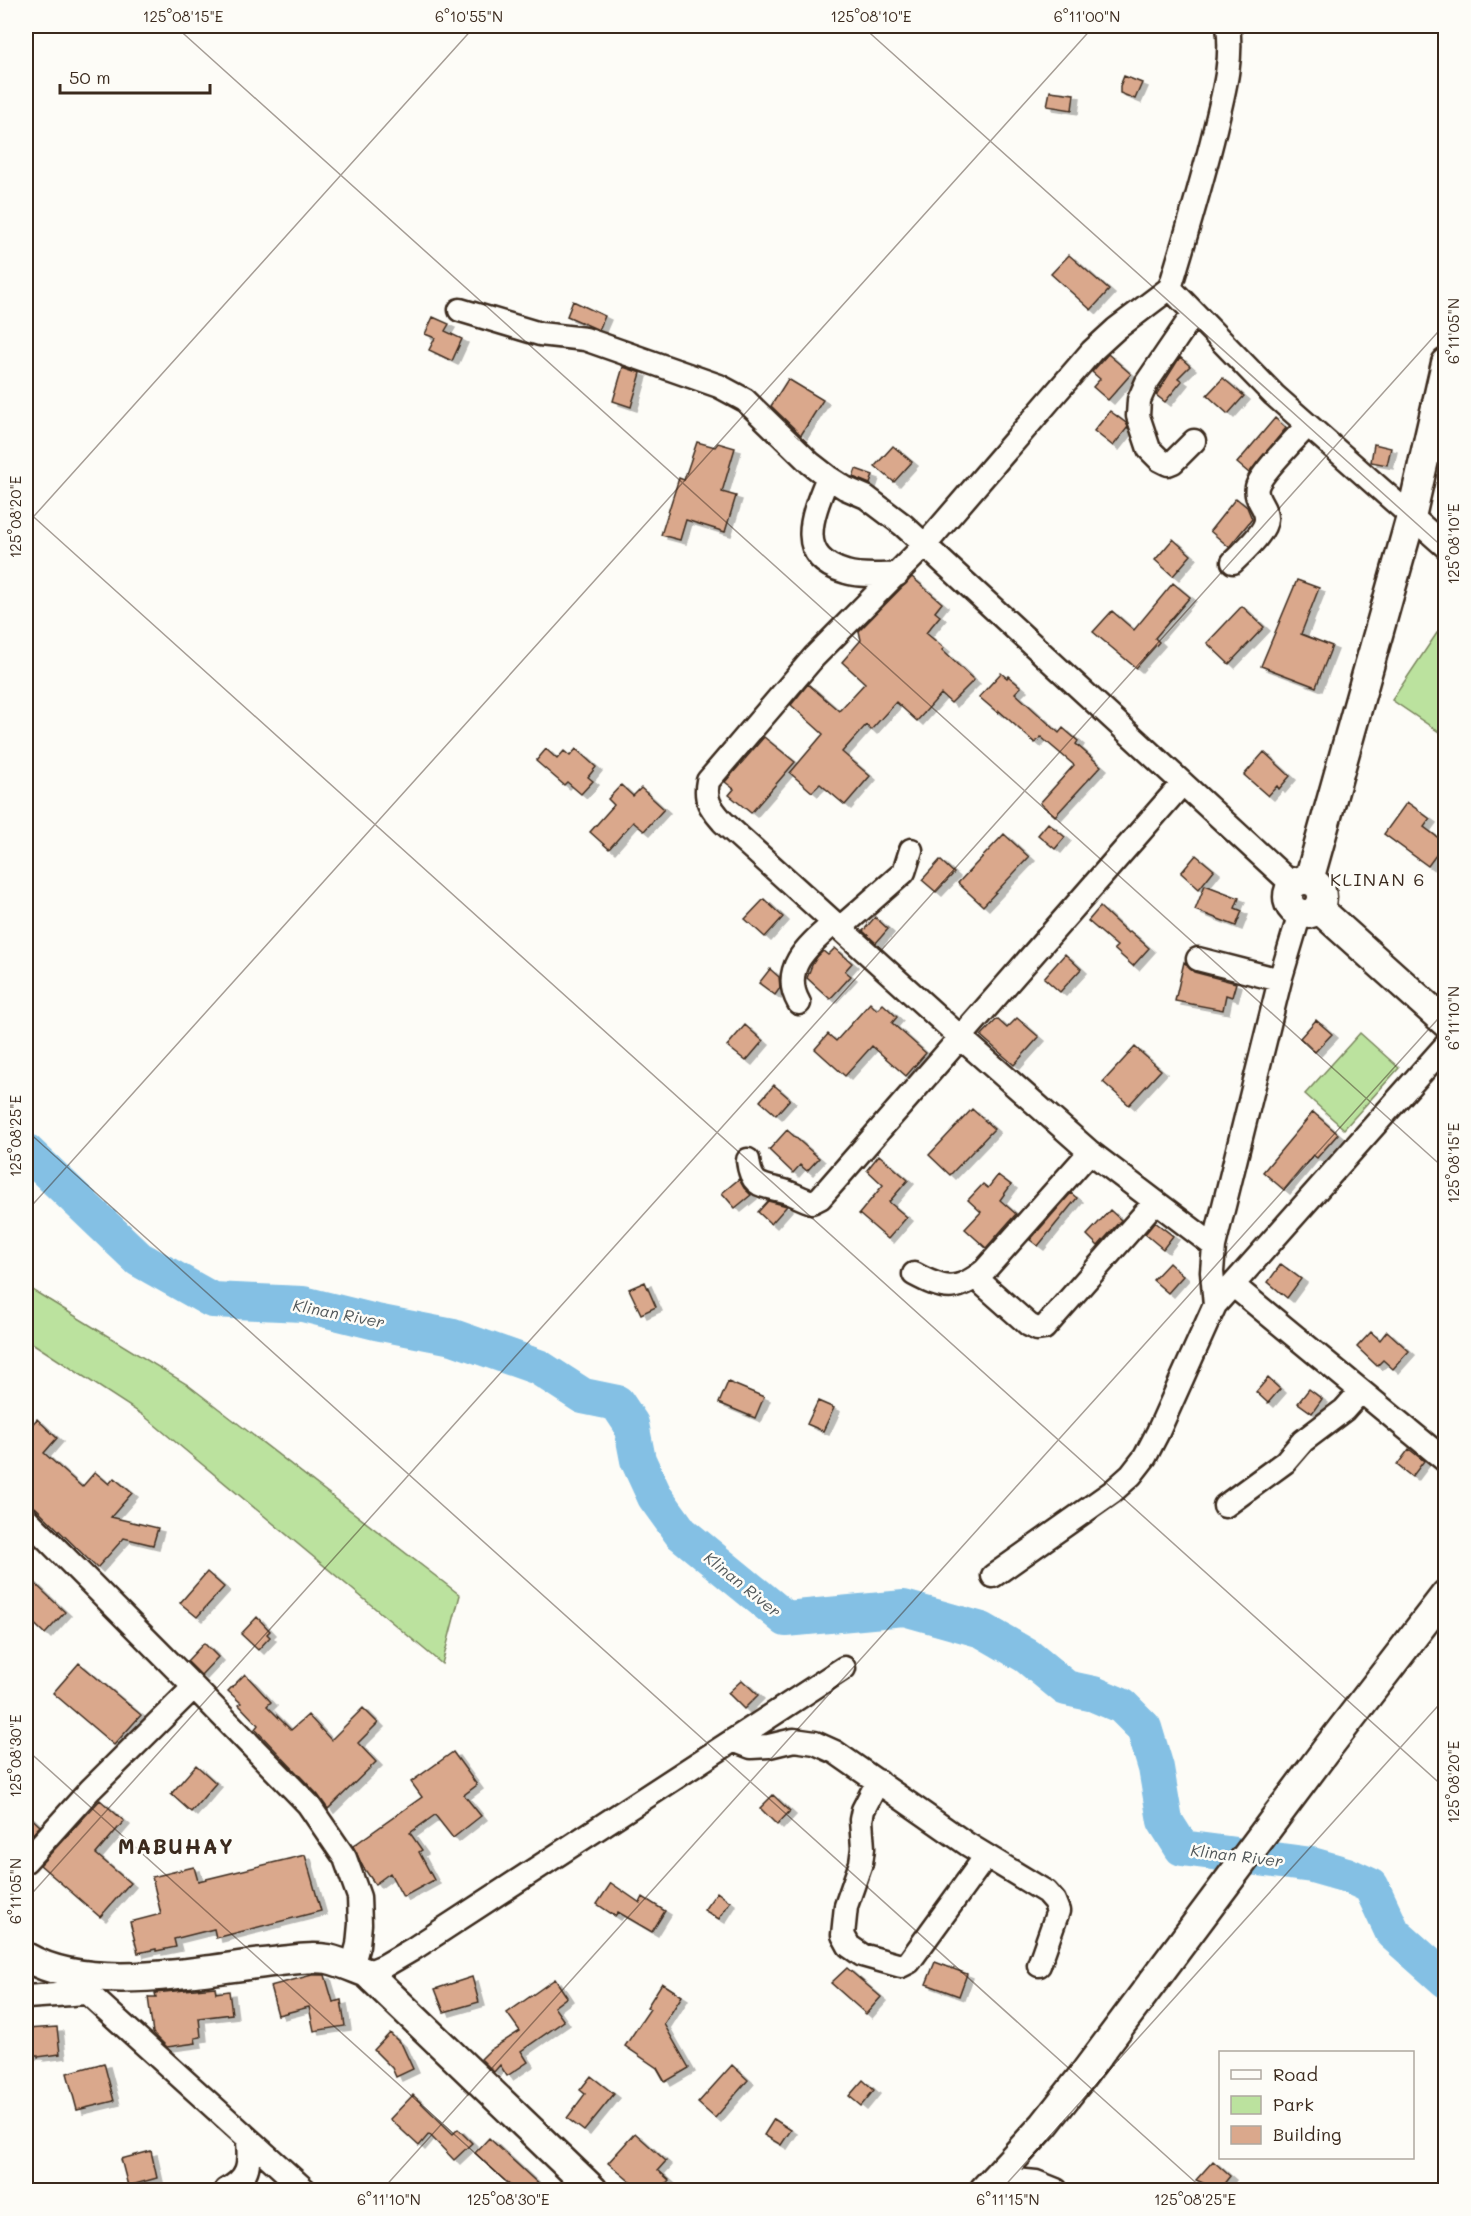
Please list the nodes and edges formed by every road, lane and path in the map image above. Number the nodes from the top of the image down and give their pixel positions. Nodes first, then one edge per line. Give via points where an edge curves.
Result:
1 (1228, 26) edge
2 (1170, 288) junction
3 (460, 310) dead end
4 (1194, 313) junction
5 (1446, 363) edge
6 (1308, 425) junction
7 (1194, 441) dead end
8 (828, 477) junction
9 (1411, 517) junction
10 (924, 546) junction
11 (1446, 547) edge
12 (1233, 562) dead end
13 (897, 574) junction
14 (1182, 784) junction
15 (911, 850) dead end
16 (1301, 883) junction
17 (1309, 910) junction
18 (837, 926) junction
19 (1198, 959) dead end
20 (1280, 980) junction
21 (799, 1003) dead end
22 (1446, 1023) edge
23 (960, 1037) junction
24 (1446, 1045) edge
25 (1090, 1152) junction
26 (748, 1161) dead end
27 (1155, 1202) junction
28 (1214, 1246) junction
29 (914, 1274) dead end
30 (976, 1278) junction
31 (1234, 1286) junction
32 (1215, 1305) junction
33 (1361, 1391) junction
34 (1446, 1461) edge
35 (1225, 1506) dead end
36 (26, 1518) edge
37 (993, 1576) dead end
38 (1446, 1594) edge
39 (843, 1668) dead end
40 (194, 1687) junction
41 (733, 1740) junction
42 (878, 1781) junction
43 (986, 1856) junction
44 (26, 1861) edge
45 (26, 1957) edge
46 (1039, 1965) dead end
47 (359, 1970) junction
48 (77, 1983) junction
49 (26, 1997) edge
50 (248, 2141) junction
51 (990, 2184) edge
52 (226, 2190) edge
53 (304, 2190) edge
54 (593, 2190) edge
55 (1056, 2190) edge

1 - 2 street via 1231,47 1224,93 1202,184
2 - 4 street
2 - 10 street via 1092,351
3 - 8 street via 540,334 585,339 719,386 745,400
4 - 6 street
4 - 7 street via 1147,382 1139,400 1138,416 1149,449 1168,464
5 - 9 street
6 - 9 street
6 - 12 street via 1259,481 1256,494 1266,517 1265,525
8 - 10 street via 883,509
8 - 13 street via 813,519 811,533 816,552 822,560 847,572
9 - 11 street
9 - 16 street
10 - 13 street
10 - 14 street
13 - 18 street via 779,696 708,781 706,790 709,805 723,822
14 - 16 street
14 - 23 street
15 - 18 street via 904,872
16 - 17 street via 1315,883 1322,892 1322,898
17 - 20 street
17 - 22 street
18 - 21 street via 819,936 794,967 791,981
18 - 23 street
19 - 20 street
20 - 28 street
23 - 25 street
23 - 26 street via 820,1198 812,1202 762,1187 749,1170
24 - 31 street
25 - 27 street
25 - 30 street
27 - 28 street
27 - 30 street via 1044,1328 1029,1325
28 - 32 street
29 - 30 street via 937,1287 968,1283
31 - 32 street
31 - 33 street
32 - 37 street via 1158,1432 1131,1475
33 - 34 street
33 - 35 street via 1344,1410 1303,1441 1285,1462
36 - 40 street
38 - 51 street via 1044,2125
39 - 41 street
40 - 44 street via 90,1790
40 - 47 street via 308,1804 345,1858 359,1897
41 - 42 street via 751,1747 794,1740 814,1743 836,1752
41 - 47 street via 412,1949 384,1966
42 - 43 street
42 - 43 street via 861,1820 861,1863 846,1906 843,1935 849,1946 862,1955 901,1966 909,1962
43 - 46 street via 1046,1892 1054,1901 1058,1911
45 - 48 street
47 - 48 street via 313,1958
47 - 54 street
48 - 49 street
48 - 50 street
50 - 52 street via 249,2165 237,2184
50 - 53 street
51 - 55 street via 1036,2182

